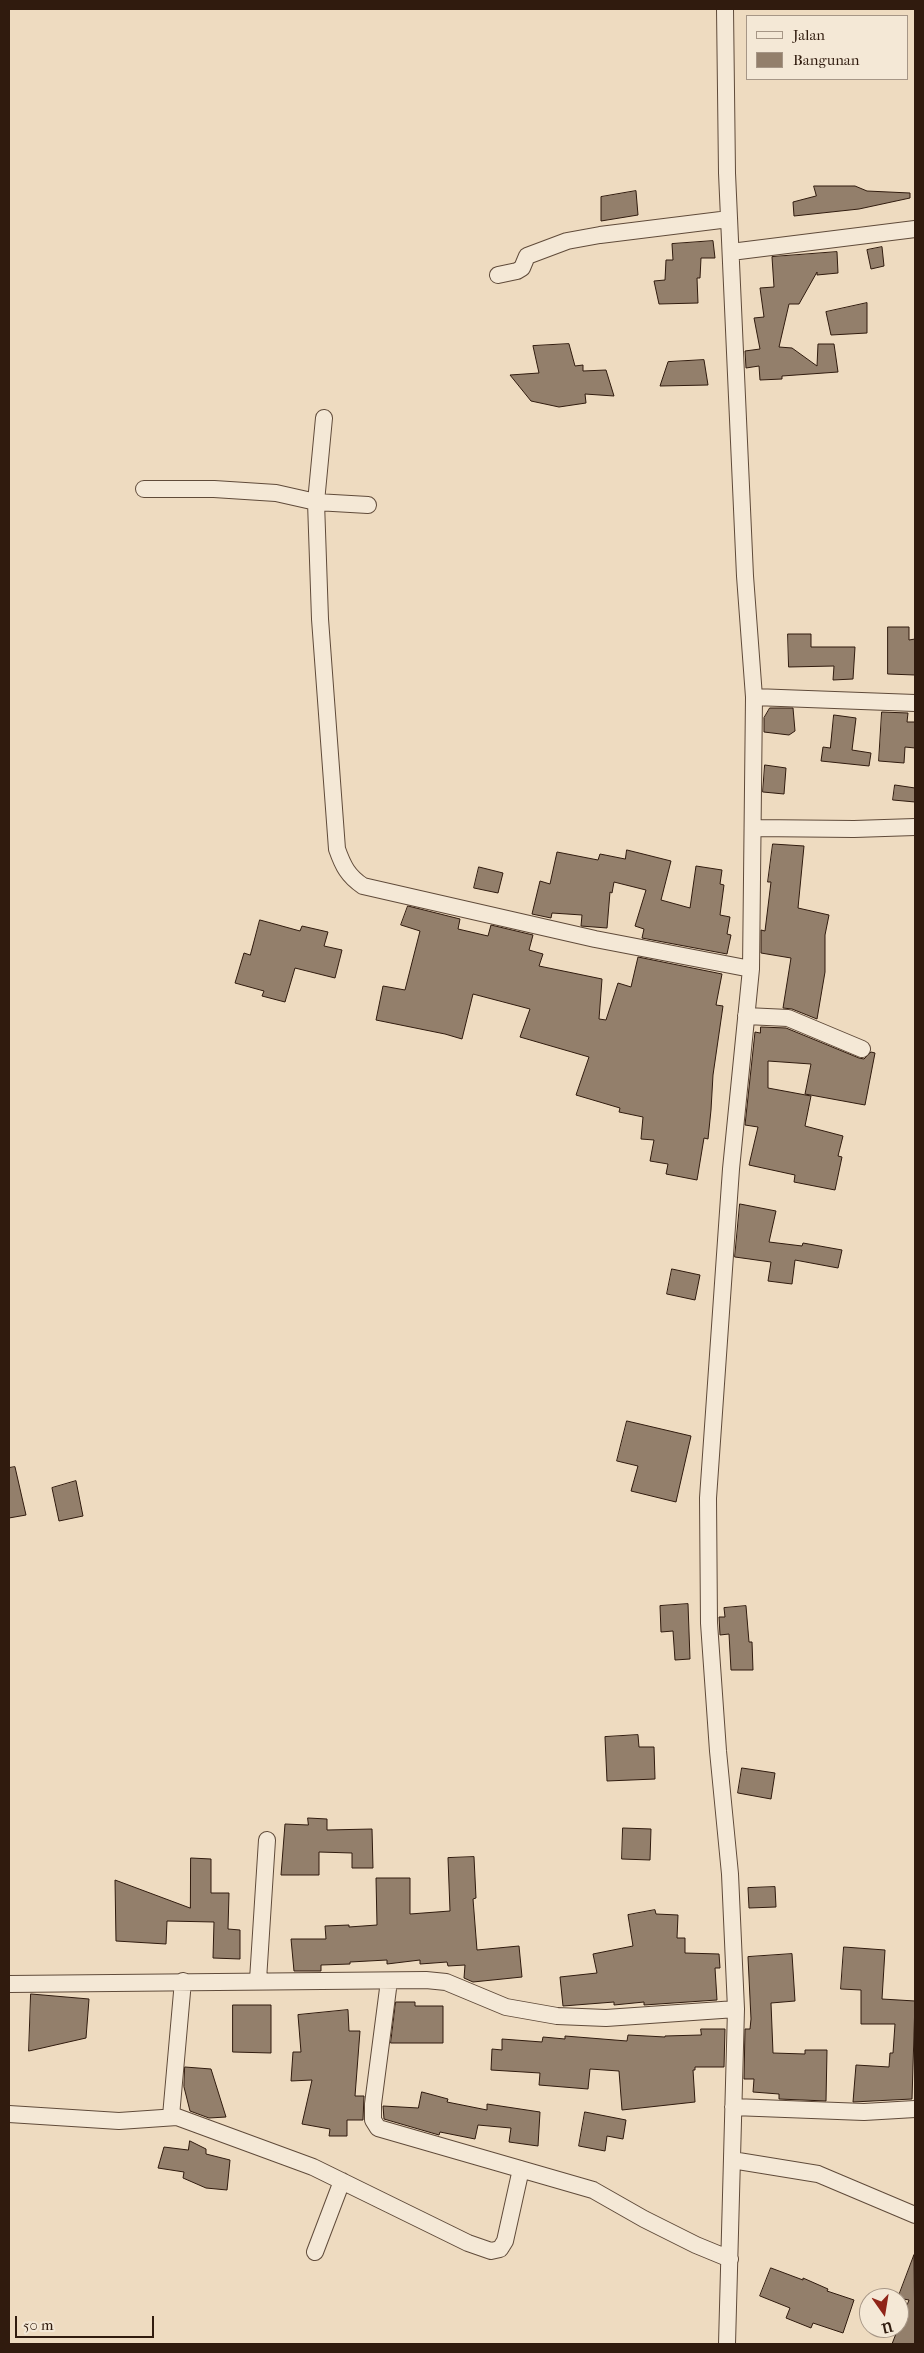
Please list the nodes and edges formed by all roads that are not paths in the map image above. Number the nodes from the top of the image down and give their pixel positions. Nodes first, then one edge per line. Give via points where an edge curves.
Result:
1 (725, 9) edge
2 (729, 219) junction
3 (915, 230) edge
4 (731, 252) junction
5 (498, 275) dead end
6 (324, 418) dead end
7 (144, 489) dead end
8 (316, 502) junction
9 (368, 505) dead end
10 (754, 697) junction
11 (915, 703) edge
12 (915, 826) edge
13 (754, 828) junction
14 (751, 969) junction
15 (746, 1016) junction
16 (862, 1049) dead end
17 (268, 1840) dead end
18 (258, 1980) junction
19 (390, 1980) junction
20 (183, 1981) junction
21 (9, 1984) edge
22 (736, 2010) junction
23 (733, 2107) junction
24 (915, 2109) edge
25 (9, 2114) edge
26 (170, 2116) junction
27 (732, 2160) junction
28 (521, 2169) junction
29 (342, 2181) junction
30 (915, 2215) edge
31 (315, 2252) dead end
32 (730, 2258) junction
33 (727, 2344) edge

1 - 2 street
2 - 4 street
2 - 5 street via 567,242 526,256 522,268
3 - 4 street
4 - 10 street via 745,576
6 - 8 street
7 - 8 street via 276,493
8 - 9 street
8 - 14 street via 320,619 338,849 351,878 363,886 595,939
10 - 11 street
10 - 13 street
12 - 13 street
13 - 14 street
14 - 15 street
15 - 16 street via 788,1018
15 - 22 street via 731,1170 708,1498 709,1623 730,1874
17 - 18 street
18 - 19 street
18 - 20 street
19 - 22 street via 446,1982 506,2007 557,2016 606,2018
19 - 28 street via 373,2104 375,2125 388,2132
20 - 21 street
20 - 26 street
22 - 23 street
23 - 24 street via 864,2112
23 - 27 street
25 - 26 street via 118,2121
26 - 29 street via 313,2167
27 - 30 street via 818,2174
27 - 32 street
28 - 29 street via 505,2241 500,2249 491,2251 468,2243
28 - 32 street via 594,2190 661,2228
29 - 31 street
32 - 33 street

